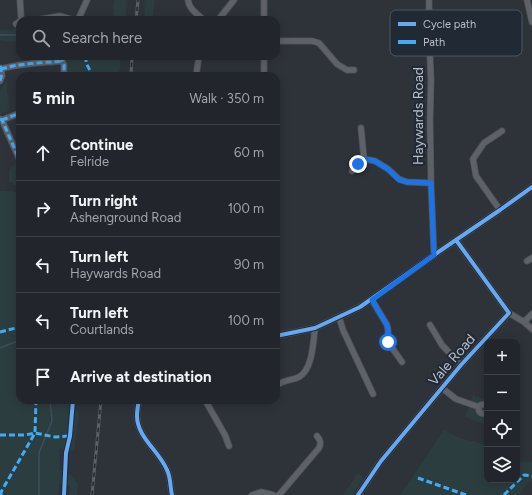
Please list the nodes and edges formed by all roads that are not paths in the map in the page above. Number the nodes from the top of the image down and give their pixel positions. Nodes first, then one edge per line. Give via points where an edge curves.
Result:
1 (20, 0) edge
2 (87, 0) edge
3 (188, 0) edge
4 (234, 0) edge
5 (264, 0) edge
6 (527, 0) edge
7 (21, 16) edge
8 (80, 16) edge
9 (200, 16) edge
10 (221, 16) edge
11 (264, 16) edge
12 (532, 22) edge
13 (280, 41) edge
14 (430, 56) edge
15 (56, 60) edge
16 (63, 60) edge
17 (198, 60) edge
18 (264, 60) edge
19 (1, 68) edge
20 (354, 70) dead end
21 (64, 72) edge
22 (197, 72) edge
23 (264, 72) edge
24 (0, 81) edge
25 (16, 114) edge
26 (1, 120) edge
27 (361, 128) dead end
28 (502, 131) dead end
29 (16, 152) edge
30 (364, 159) junction
31 (352, 171) dead end
32 (431, 183) junction
33 (532, 187) edge
34 (500, 210) junction
35 (456, 240) junction
36 (434, 255) junction
37 (372, 300) junction
38 (509, 313) junction
39 (532, 314) edge
40 (339, 318) junction
41 (524, 322) junction
42 (430, 325) dead end
43 (314, 328) junction
44 (532, 329) edge
45 (280, 335) edge
46 (402, 362) dead end
47 (461, 365) junction
48 (280, 382) edge
49 (442, 388) junction
50 (373, 394) dead end
51 (138, 404) edge
52 (207, 404) edge
53 (484, 404) edge
54 (479, 407) junction
55 (484, 414) edge
56 (317, 436) dead end
57 (229, 446) dead end
58 (172, 495) edge
59 (252, 495) edge
60 (273, 495) edge
61 (279, 495) edge
62 (358, 495) edge

1 - 7 street
2 - 8 street
3 - 9 street via 192,9
4 - 10 street
5 - 11 street
6 - 12 street
13 - 20 street via 319,42 337,64 346,70
14 - 32 street, Haywards Road
15 - 19 street
16 - 21 street
17 - 22 street
18 - 23 street
19 - 24 street
25 - 26 street
26 - 29 street
27 - 30 street
28 - 34 street via 484,143 474,159 476,176
30 - 31 street
30 - 32 street via 375,161 399,180
32 - 36 street, Haywards Road
33 - 34 street
34 - 35 street
35 - 36 street
35 - 38 street
36 - 37 street
37 - 40 street
37 - 46 street via 387,325 388,342
38 - 41 street
38 - 47 street, Vale Road
39 - 41 street
40 - 43 street
40 - 50 street
41 - 44 street
42 - 47 street, Vale Road via 442,345
43 - 45 street
43 - 48 street via 313,347 307,370 299,377
47 - 49 street, Vale Road
49 - 54 street, Vale Road via 456,399
49 - 62 street, Vale Road via 381,461
51 - 58 street via 139,427 168,472
52 - 57 street
53 - 54 street, Vale Road
54 - 55 street, Vale Road via 480,413
56 - 61 street via 321,444 319,448
59 - 60 street via 261,492

